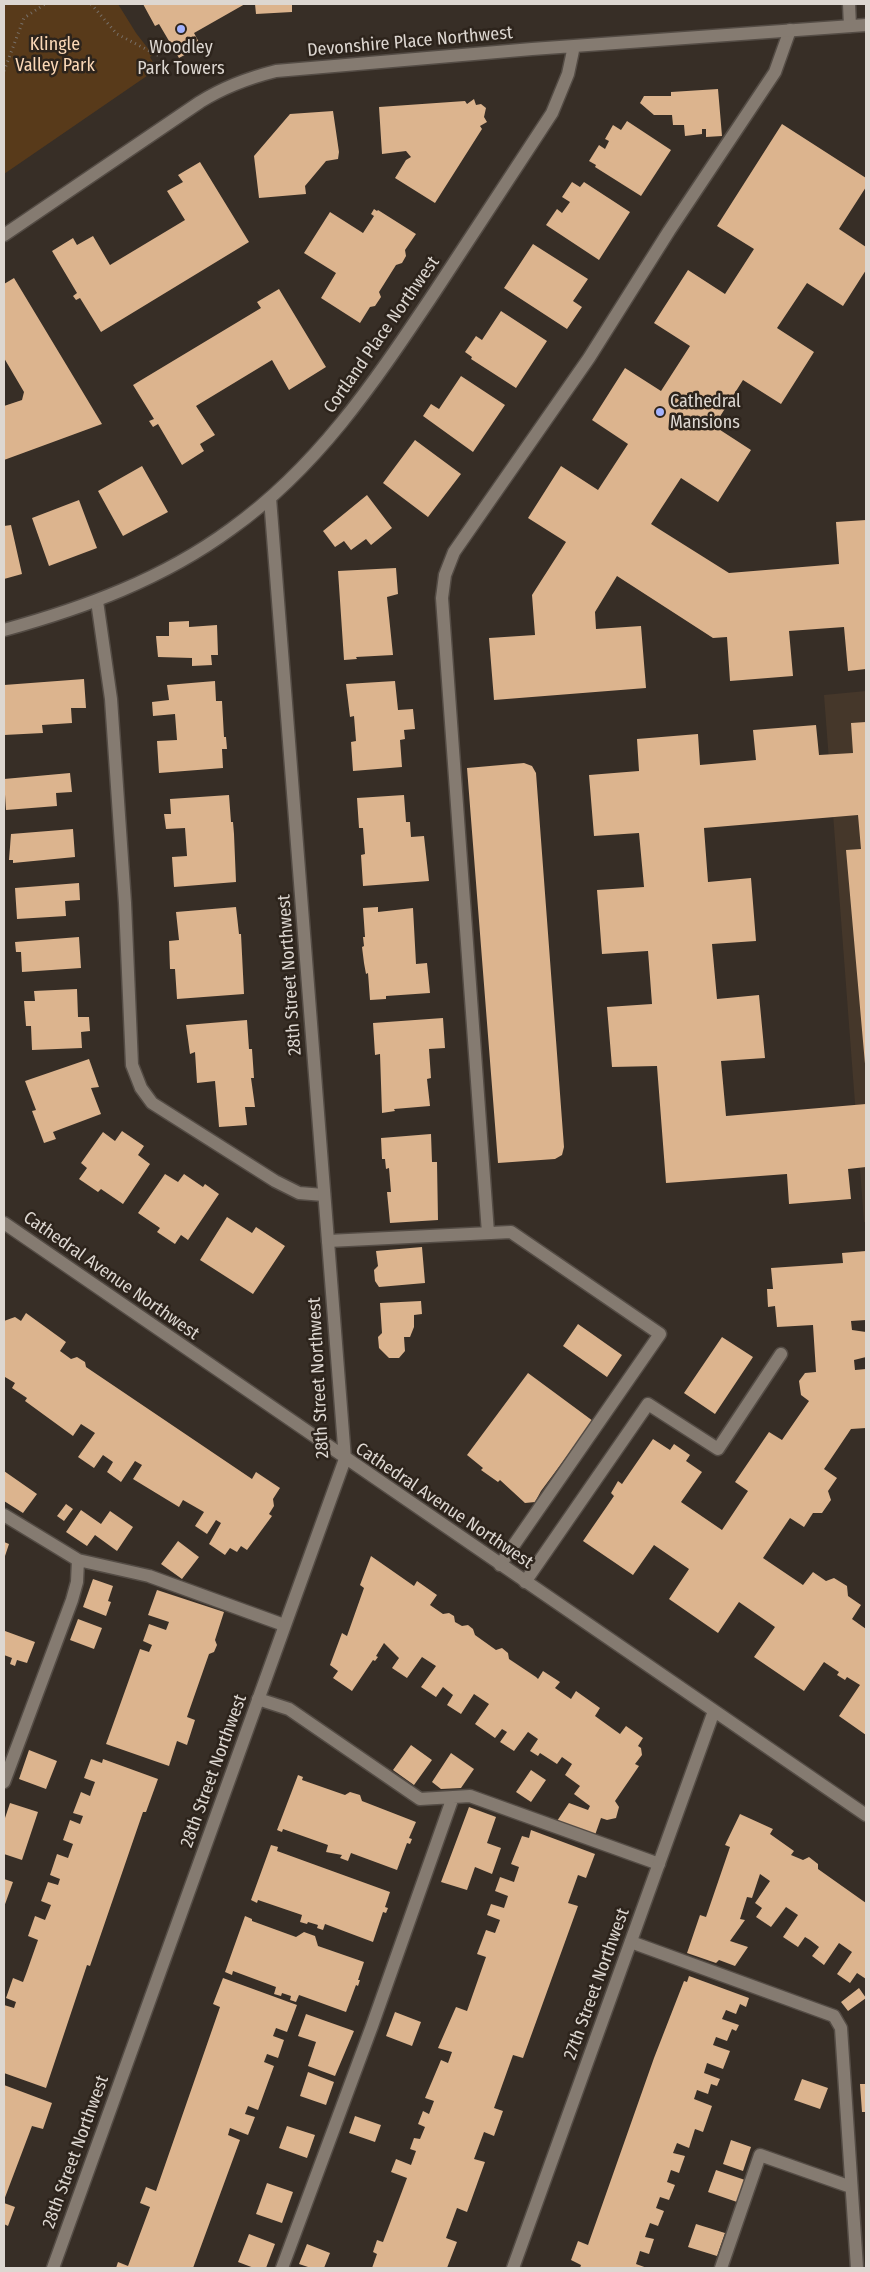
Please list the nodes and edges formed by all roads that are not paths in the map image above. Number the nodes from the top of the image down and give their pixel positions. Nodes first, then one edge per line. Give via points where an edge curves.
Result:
1 (848, 4) edge
2 (866, 24) edge
3 (850, 26) junction
4 (790, 30) junction
5 (574, 46) junction
6 (4, 235) edge
7 (270, 498) junction
8 (97, 601) junction
9 (4, 630) edge
10 (324, 1195) junction
11 (4, 1224) edge
12 (488, 1233) junction
13 (328, 1241) junction
14 (781, 1354) dead end
15 (345, 1459) junction
16 (4, 1514) edge
17 (78, 1560) junction
18 (500, 1565) junction
19 (525, 1582) junction
20 (284, 1625) junction
21 (258, 1699) junction
22 (714, 1711) junction
23 (4, 1782) edge
24 (452, 1798) junction
25 (866, 1815) edge
26 (659, 1864) junction
27 (631, 1942) junction
28 (851, 2187) junction
29 (53, 2268) edge
30 (282, 2268) edge
31 (513, 2268) edge
32 (721, 2268) edge
33 (857, 2268) edge

1 - 3 street
2 - 3 street, Devonshire Place Northwest
3 - 4 street, Devonshire Place Northwest
4 - 5 street, Devonshire Place Northwest
4 - 12 street via 775,72 589,358 454,552 445,575 442,598
5 - 6 street, Devonshire Place Northwest via 276,71 232,84 200,102
5 - 7 street, Cortland Place Northwest via 568,74 552,113 381,373 331,436
7 - 8 street, Cortland Place Northwest via 206,547
7 - 10 street, 28th Street Northwest
8 - 9 street, Cortland Place Northwest
8 - 10 street via 112,708 132,1065 141,1088 152,1103 298,1194
10 - 13 street, 28th Street Northwest
11 - 15 street, Cathedral Avenue Northwest
12 - 13 street
12 - 18 street via 511,1232 660,1334
13 - 15 street, 28th Street Northwest
14 - 19 street via 718,1449 648,1404
15 - 18 street, Cathedral Avenue Northwest
15 - 20 street, 28th Street Northwest
16 - 17 street
17 - 20 street via 149,1576
17 - 23 street via 72,1600
18 - 19 street, Cathedral Avenue Northwest
19 - 22 street, Cathedral Avenue Northwest
20 - 21 street, 28th Street Northwest
21 - 24 street via 289,1709 420,1799
21 - 29 street, 28th Street Northwest
22 - 25 street, Cathedral Avenue Northwest
22 - 26 street, 27th Street Northwest
24 - 26 street via 470,1796
24 - 30 street
26 - 27 street, 27th Street Northwest
27 - 28 street via 834,2016 841,2028
27 - 31 street, 27th Street Northwest
28 - 32 street via 760,2154
28 - 33 street

